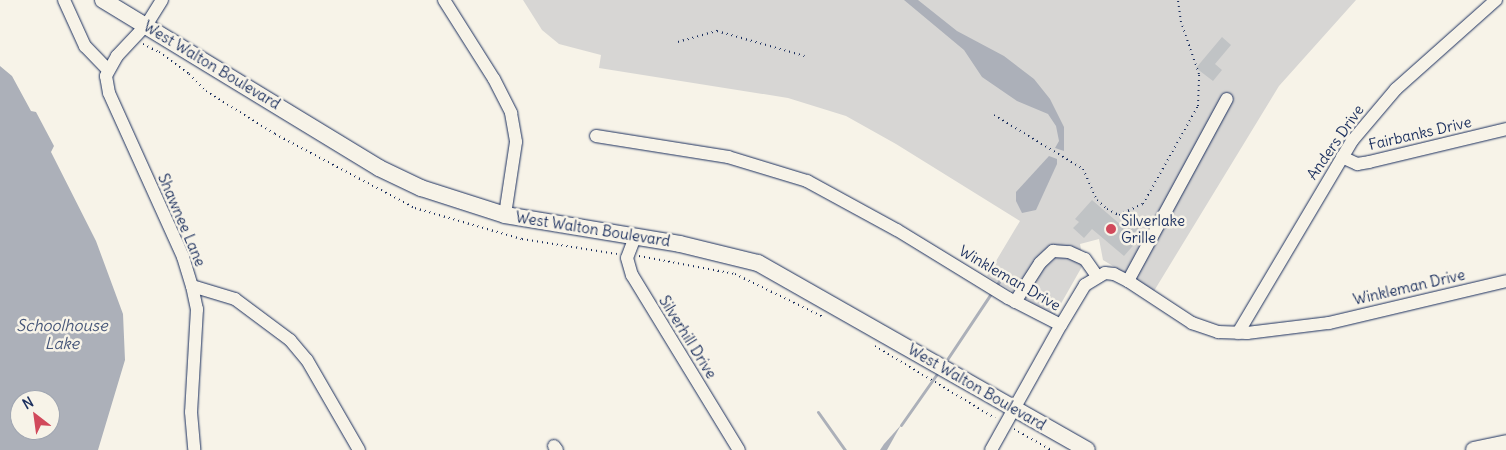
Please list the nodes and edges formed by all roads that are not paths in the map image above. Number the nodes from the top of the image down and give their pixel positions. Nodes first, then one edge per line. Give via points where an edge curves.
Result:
1 (64, 0) edge
2 (103, 0) edge
3 (162, 0) edge
4 (444, 0) edge
5 (1496, 0) edge
6 (147, 24) junction
7 (108, 70) junction
8 (1227, 100) dead end
9 (1506, 129) edge
10 (596, 136) dead end
11 (1342, 157) junction
12 (505, 215) junction
13 (635, 237) junction
14 (1096, 275) junction
15 (1128, 281) junction
16 (1506, 281) edge
17 (192, 286) junction
18 (1015, 302) junction
19 (1061, 325) junction
20 (1238, 333) junction
21 (1014, 408) junction
22 (1506, 442) edge
23 (194, 450) edge
24 (359, 450) edge
25 (739, 450) edge
26 (991, 450) edge
27 (1087, 450) edge
28 (1474, 450) edge

1 - 7 street via 85,46
2 - 6 main road, West Walton Boulevard
3 - 6 street
4 - 12 street via 494,79 511,113 516,142
5 - 11 street, Anders Drive via 1396,89
6 - 7 street
6 - 12 main road, West Walton Boulevard via 379,168 421,188
7 - 17 street, Shawnee Lane via 109,93 183,257
8 - 15 street
9 - 11 street, Fairbanks Drive via 1369,162 1357,164
10 - 18 street, Winkleman Drive via 728,157 807,181 897,230
11 - 20 street, Anders Drive
12 - 13 main road, West Walton Boulevard
13 - 21 main road, West Walton Boulevard via 758,263
13 - 25 street, Silverhill Drive via 628,255 632,275
14 - 15 street, Winkleman Drive via 1114,274
14 - 18 street via 1084,259 1069,252 1053,251 1040,263
14 - 19 street, Winkleman Drive via 1085,284
15 - 20 street, Winkleman Drive via 1192,323 1210,330
16 - 20 street, Winkleman Drive via 1311,326
17 - 23 street, Shawnee Lane via 197,339 191,412
17 - 24 street via 235,299 290,340 307,360
18 - 19 street, Winkleman Drive
19 - 21 street
21 - 26 street
21 - 27 main road, West Walton Boulevard
22 - 28 main road

